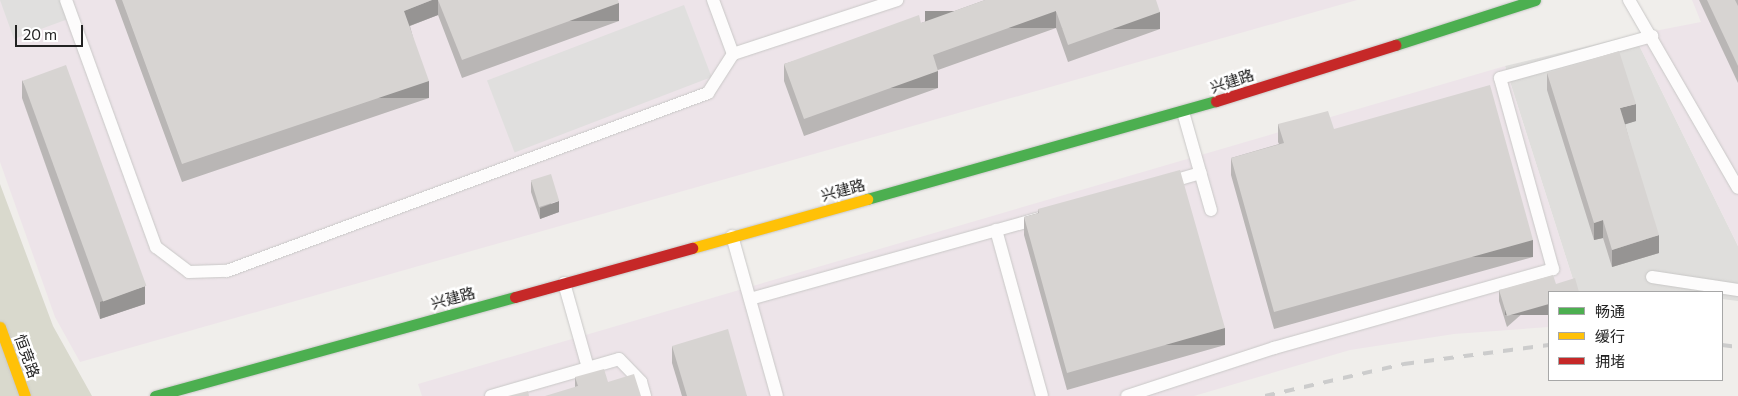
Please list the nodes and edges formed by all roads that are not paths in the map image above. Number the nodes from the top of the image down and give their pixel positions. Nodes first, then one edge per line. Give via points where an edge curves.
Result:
1 (66, 0) edge
2 (714, 0) edge
3 (897, 0) edge
4 (1535, 0) edge
5 (1629, 0) edge
6 (1652, 36) junction
7 (733, 54) junction
8 (1183, 112) junction
9 (1201, 173) junction
10 (1154, 186) edge
11 (1738, 188) edge
12 (1211, 210) dead end
13 (1052, 214) edge
14 (996, 230) junction
15 (732, 236) junction
16 (1652, 276) dead end
17 (564, 283) junction
18 (1738, 290) edge
19 (750, 299) junction
20 (0, 327) edge
21 (588, 368) junction
22 (25, 396) edge
23 (155, 396) edge
24 (491, 396) edge
25 (645, 396) edge
26 (778, 396) edge
27 (1042, 396) edge
28 (1127, 396) edge

1 - 7 lane via 156,247 189,272 227,270 708,93
2 - 7 lane
3 - 7 lane
4 - 8 street, 兴建路
5 - 6 lane
6 - 11 lane
6 - 28 lane via 1500,78 1553,269 1274,348
8 - 9 lane
8 - 15 street, 兴建路
9 - 10 lane
9 - 12 lane
13 - 14 lane
14 - 19 lane
14 - 27 lane
15 - 17 street, 兴建路
15 - 19 lane
16 - 18 lane
17 - 21 lane
17 - 23 street, 兴建路
19 - 26 lane
20 - 22 street, 恒竞路
21 - 24 lane
21 - 25 lane via 619,359 641,382

